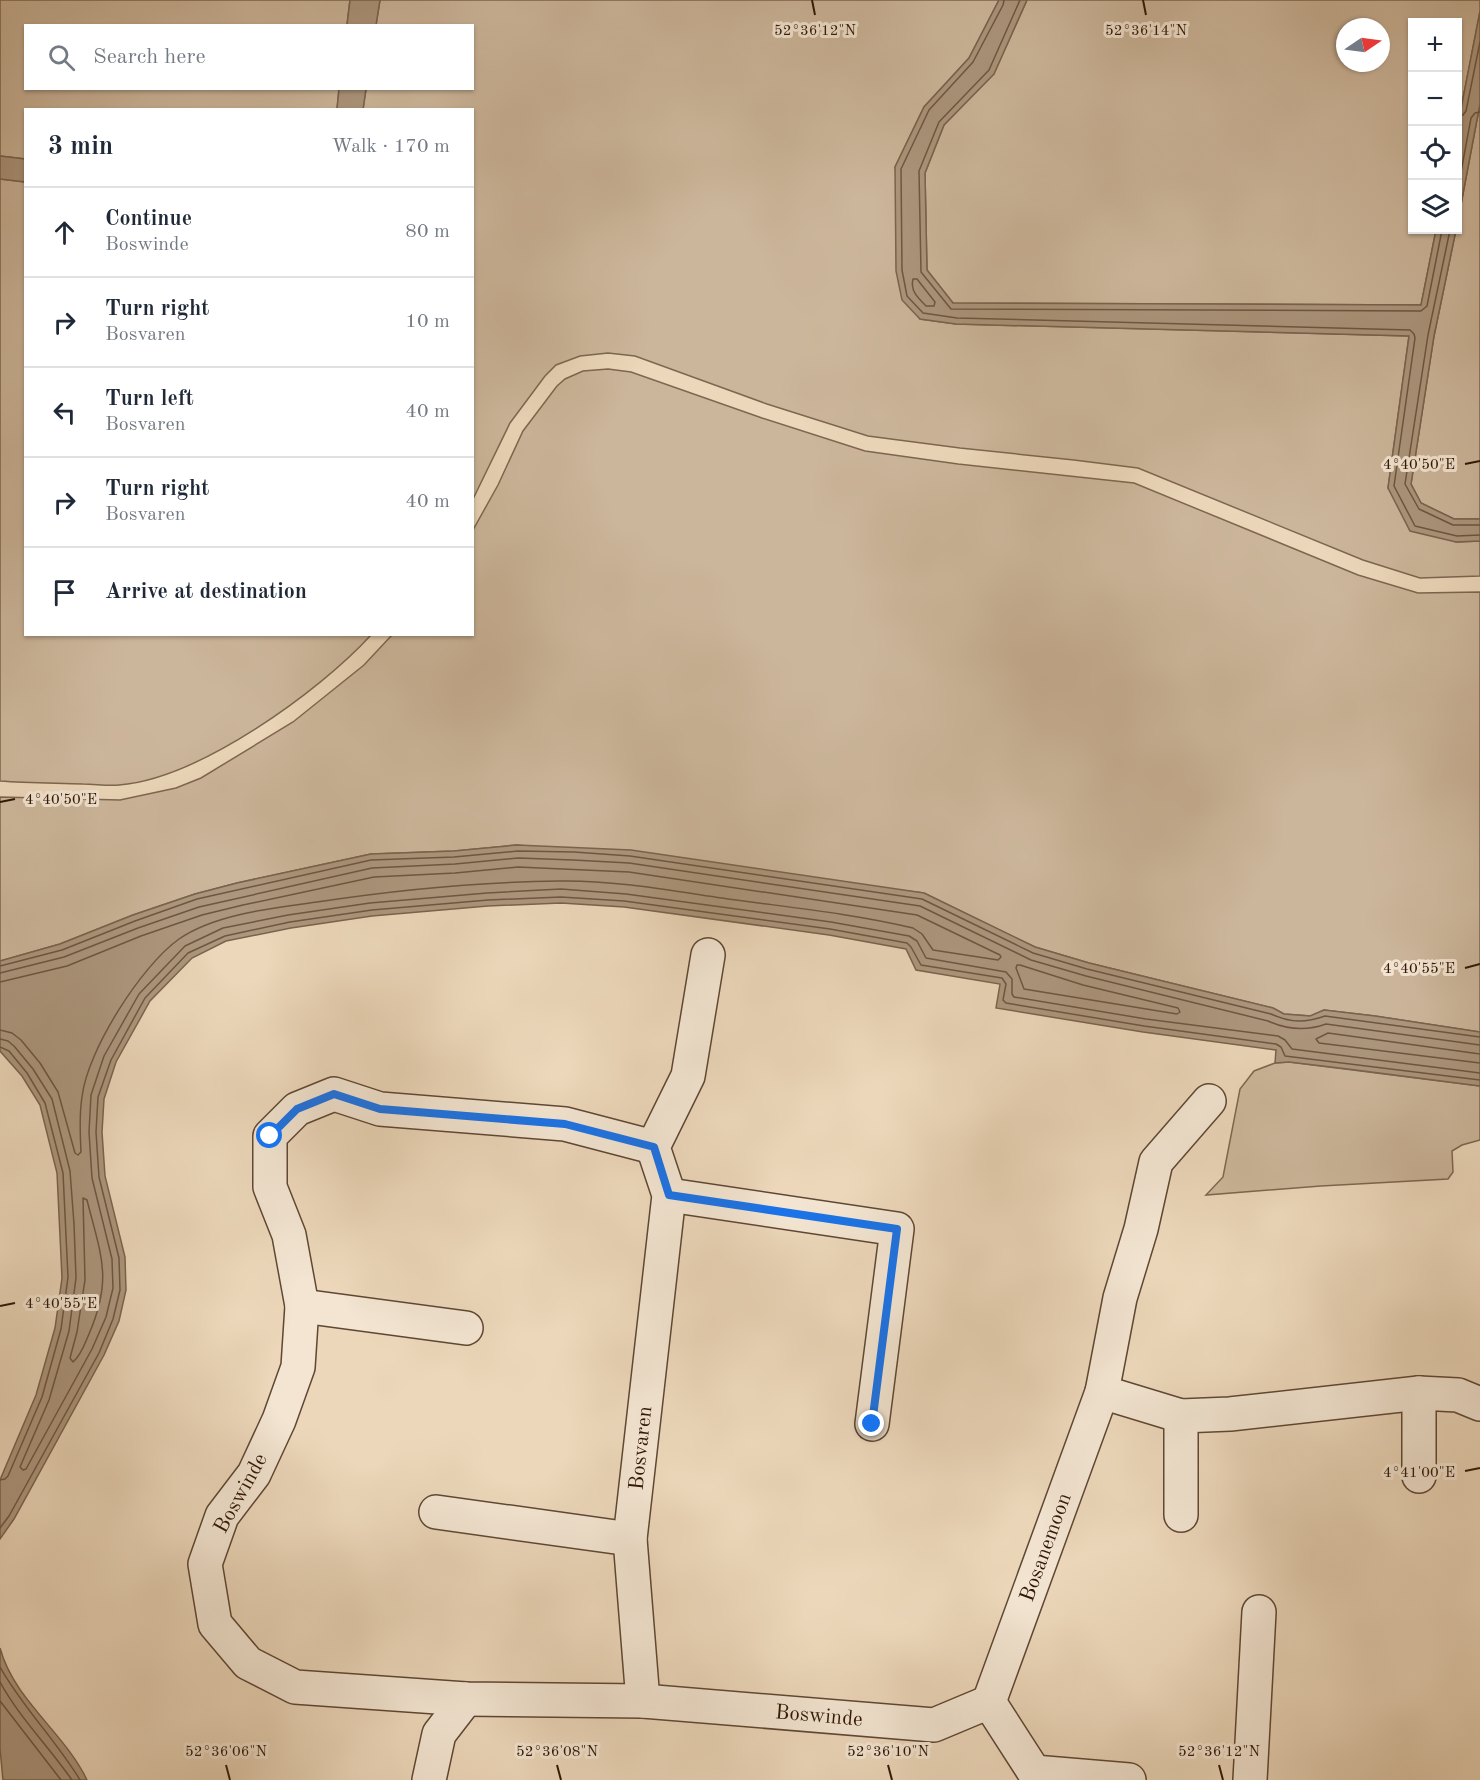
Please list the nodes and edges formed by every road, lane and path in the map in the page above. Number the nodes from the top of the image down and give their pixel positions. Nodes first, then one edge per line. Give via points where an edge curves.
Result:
1 (708, 955) dead end
2 (1209, 1101) dead end
3 (654, 1147) junction
4 (669, 1195) junction
5 (302, 1306) junction
6 (466, 1328) dead end
7 (1102, 1392) junction
8 (1419, 1393) junction
9 (1480, 1404) edge
10 (1181, 1416) junction
11 (872, 1424) dead end
12 (1419, 1476) dead end
13 (436, 1512) dead end
14 (1181, 1515) dead end
15 (630, 1539) junction
16 (1259, 1612) dead end
17 (466, 1700) junction
18 (643, 1701) junction
19 (989, 1702) junction
20 (429, 1780) edge
21 (1129, 1780) edge
22 (1251, 1780) edge

1 - 3 street via 688,1076
2 - 7 street, Bosanemoon via 1156,1162 1120,1298
3 - 4 street, Bosvaren
3 - 5 street, Boswinde via 565,1124 380,1109 334,1094 297,1109 270,1136 270,1187 289,1235
4 - 11 street via 897,1229
4 - 15 street, Bosvaren
5 - 6 street
5 - 17 street, Boswinde via 298,1367 279,1420 254,1474 222,1516 205,1564 215,1624 248,1664 295,1687
7 - 10 street
7 - 19 street, Bosanemoon
8 - 9 street via 1458,1395
8 - 10 street
8 - 12 street
10 - 14 street
13 - 15 street
15 - 18 street, Bosvaren
16 - 22 street
17 - 18 street, Boswinde
17 - 20 street via 439,1734
18 - 19 street, Boswinde via 934,1725
19 - 21 street via 1034,1772

